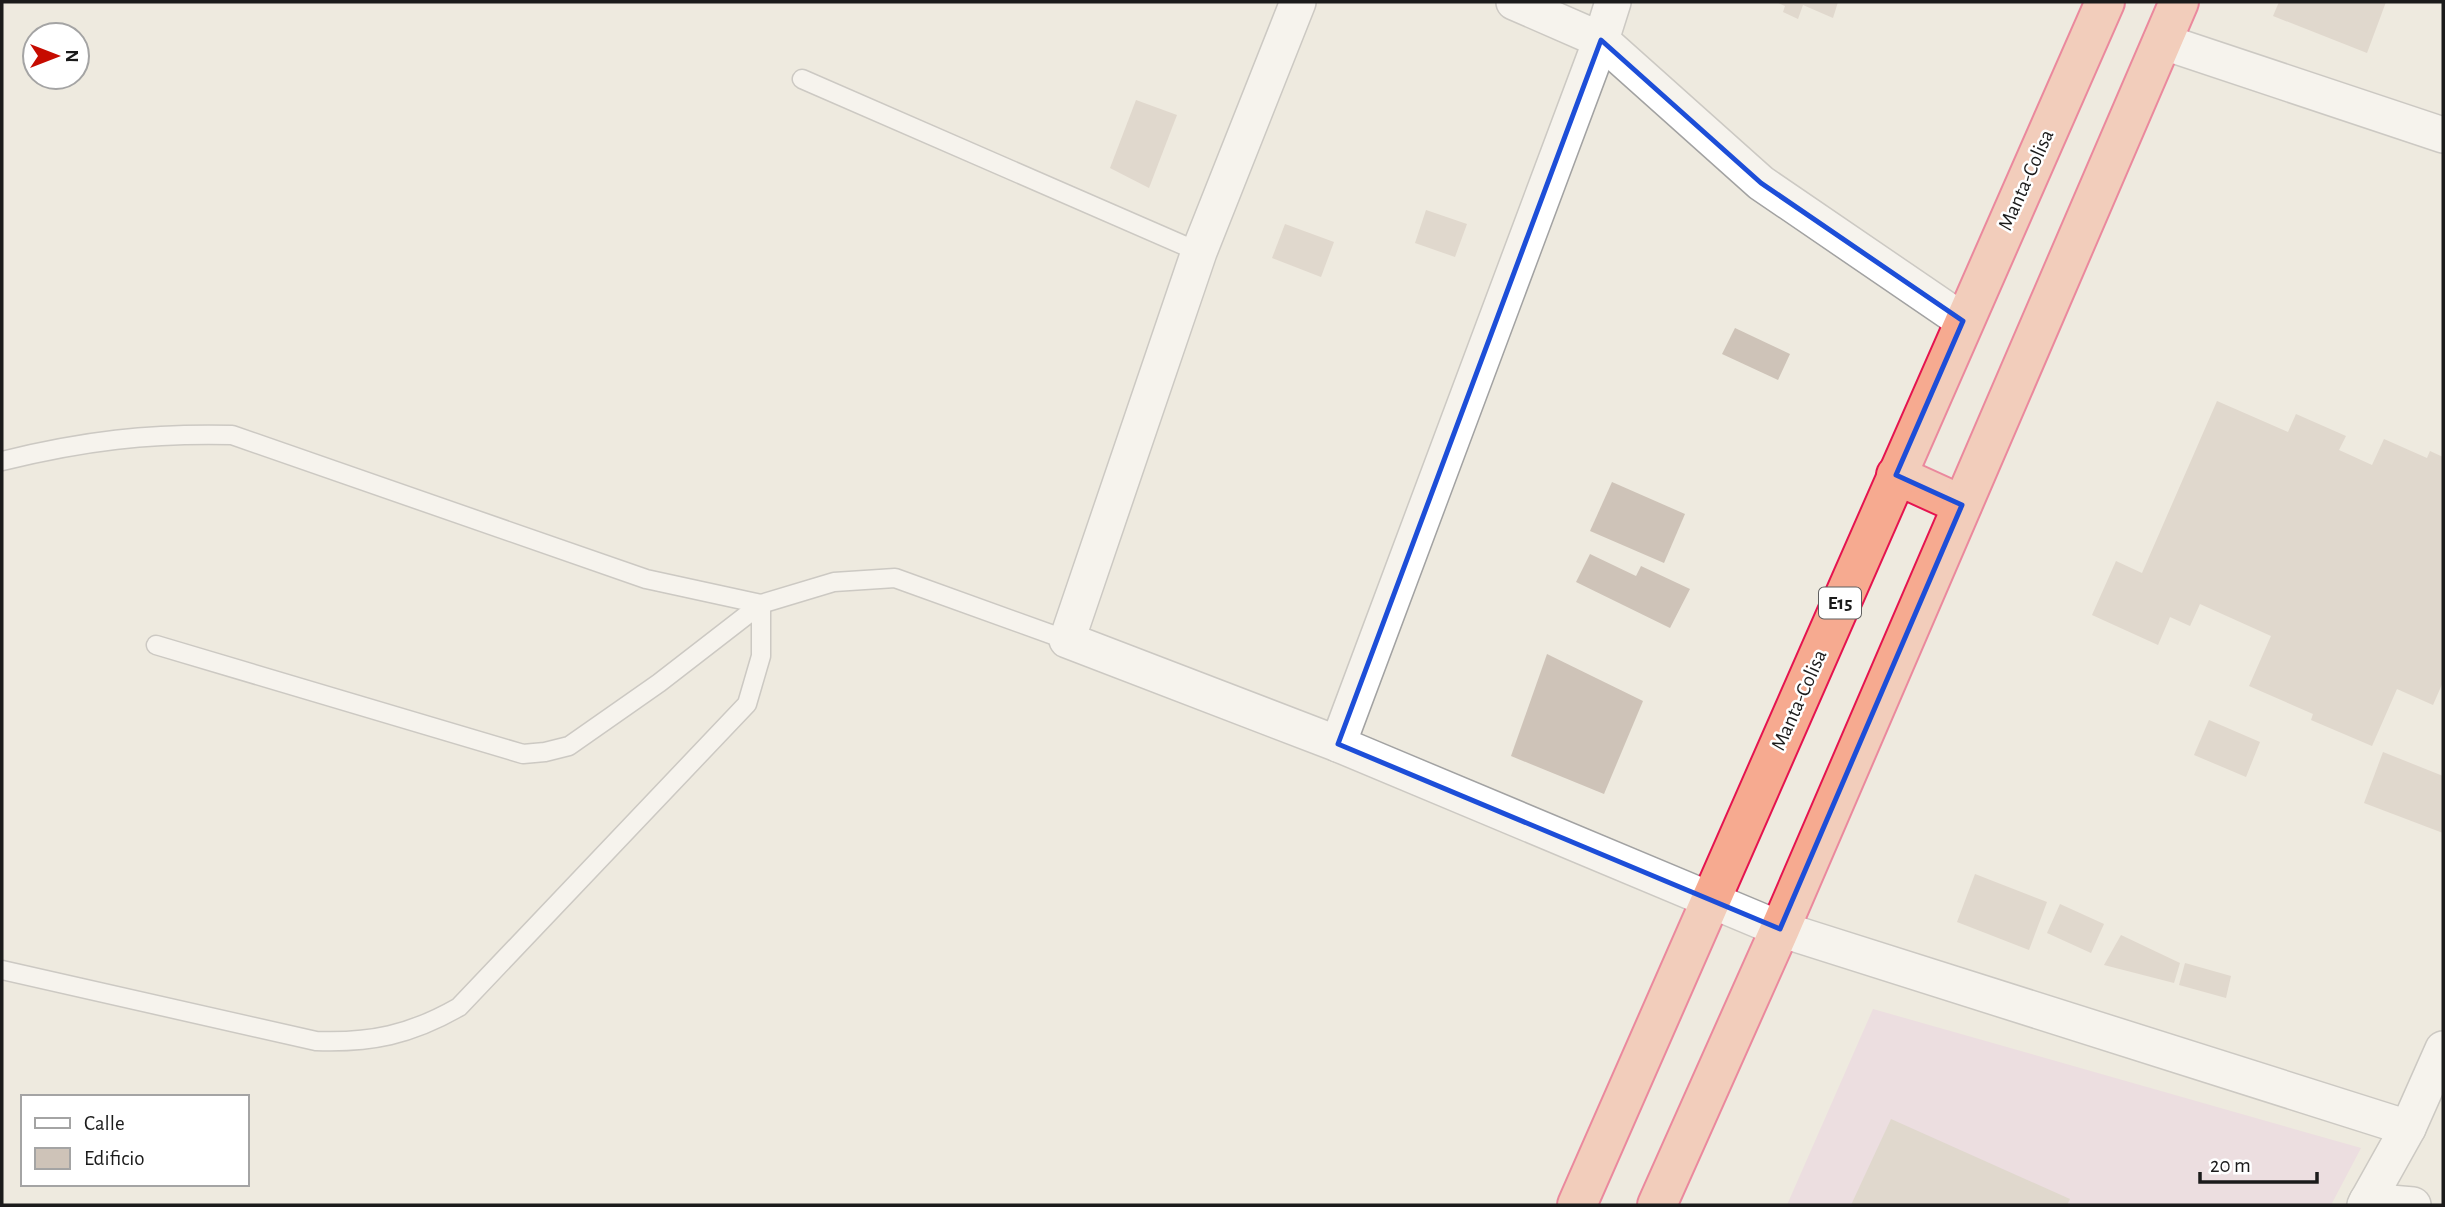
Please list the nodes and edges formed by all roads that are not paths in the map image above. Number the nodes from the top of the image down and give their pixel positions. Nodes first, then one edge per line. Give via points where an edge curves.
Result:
1 (1297, 2) edge
2 (1514, 2) edge
3 (1613, 2) edge
4 (2105, 2) edge
5 (2179, 2) edge
6 (1601, 40) junction
7 (2161, 41) junction
8 (802, 79) dead end
9 (2443, 135) edge
10 (1199, 252) junction
11 (1963, 321) junction
12 (2, 461) edge
13 (1896, 475) junction
14 (1962, 505) junction
15 (761, 604) junction
16 (1067, 640) junction
17 (156, 645) dead end
18 (1338, 744) junction
19 (1712, 900) junction
20 (1780, 929) junction
21 (2, 970) edge
22 (2443, 1049) edge
23 (2408, 1128) junction
24 (2366, 1203) edge
25 (1577, 1205) edge
26 (1657, 1205) edge
27 (2413, 1205) edge

1 - 10 street
2 - 6 street
3 - 6 street
4 - 11 highway, Manta-Colisa / E15
5 - 7 highway
6 - 11 street via 1761,183
6 - 18 street
7 - 9 street
7 - 14 highway
8 - 10 lane
10 - 16 street
11 - 13 highway, Manta-Colisa / E15
12 - 15 lane via 115,439 232,435 646,579
13 - 14 highway
13 - 19 highway, Manta-Colisa / E15
14 - 20 highway
15 - 16 lane via 834,582 895,578
15 - 17 lane via 569,746 523,754
15 - 21 lane via 761,656 747,704 459,1007 433,1021 376,1040 316,1041
16 - 18 street
18 - 19 street
19 - 20 street
19 - 25 highway, Manta-Colisa / E15
20 - 23 street
20 - 26 highway
22 - 23 street
23 - 24 street
24 - 27 street

